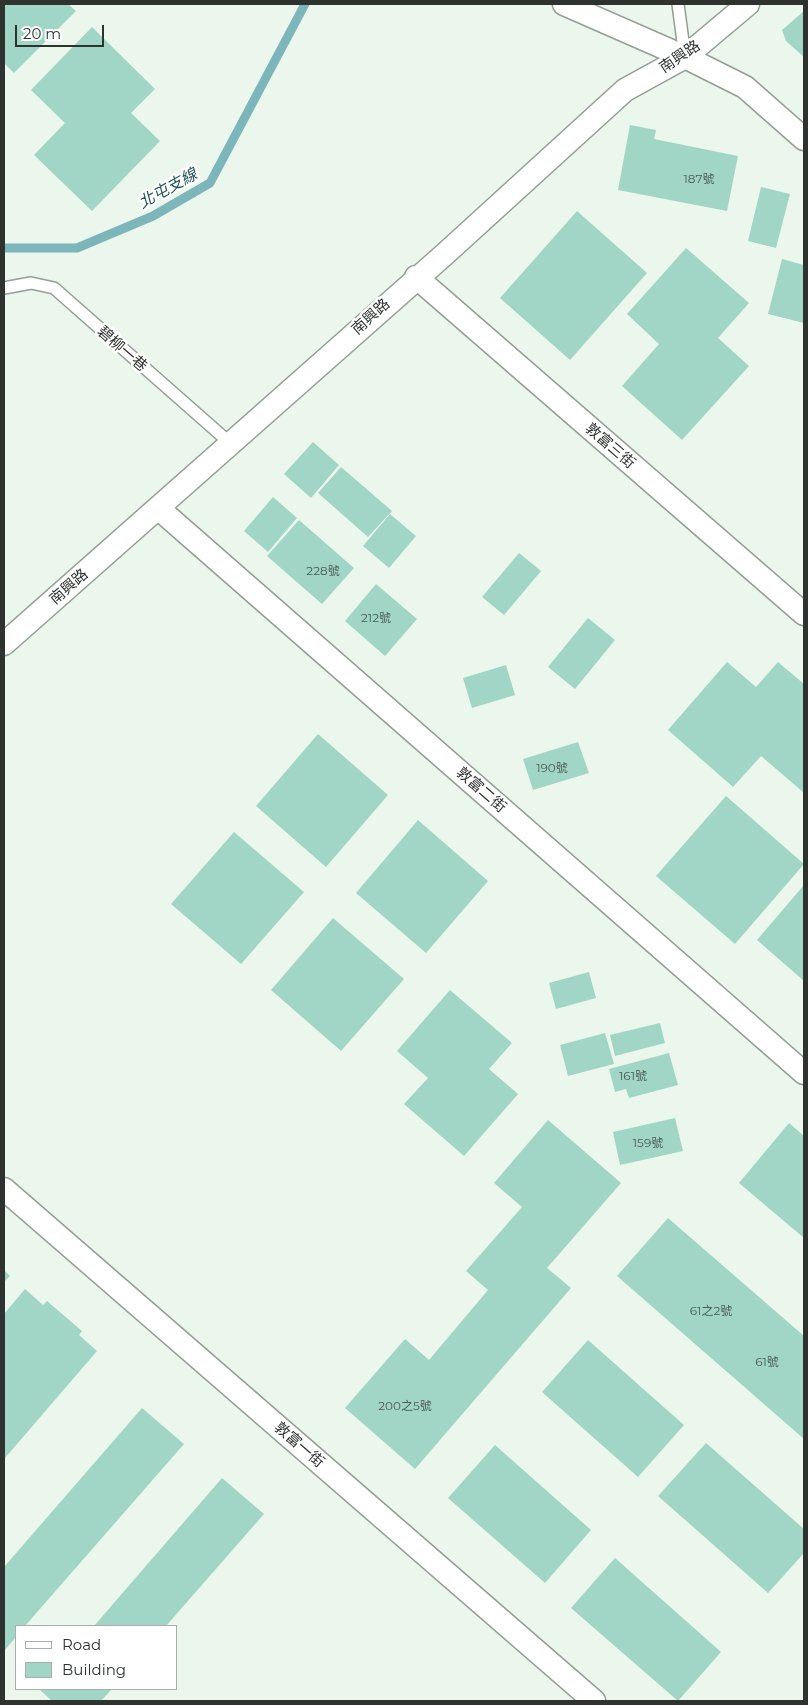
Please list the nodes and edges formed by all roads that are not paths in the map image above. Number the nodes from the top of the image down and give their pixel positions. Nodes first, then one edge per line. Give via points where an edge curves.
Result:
1 (564, 4) edge
2 (678, 4) edge
3 (748, 4) edge
4 (685, 57) junction
5 (804, 139) edge
6 (416, 277) junction
7 (4, 288) edge
8 (230, 443) junction
9 (158, 508) junction
10 (804, 614) edge
11 (4, 644) edge
12 (804, 1073) edge
13 (4, 1189) edge
14 (594, 1701) edge

1 - 4 street
2 - 4 lane
3 - 4 street, 南興路
4 - 5 street via 745,87
4 - 6 street, 南興路 via 625,90
6 - 8 street, 南興路
6 - 10 street, 敦富三街
7 - 8 lane, 碧柳一巷 via 31,283 54,288
8 - 9 street, 南興路
9 - 11 street, 南興路
9 - 12 street, 敦富二街
13 - 14 street, 敦富一街

